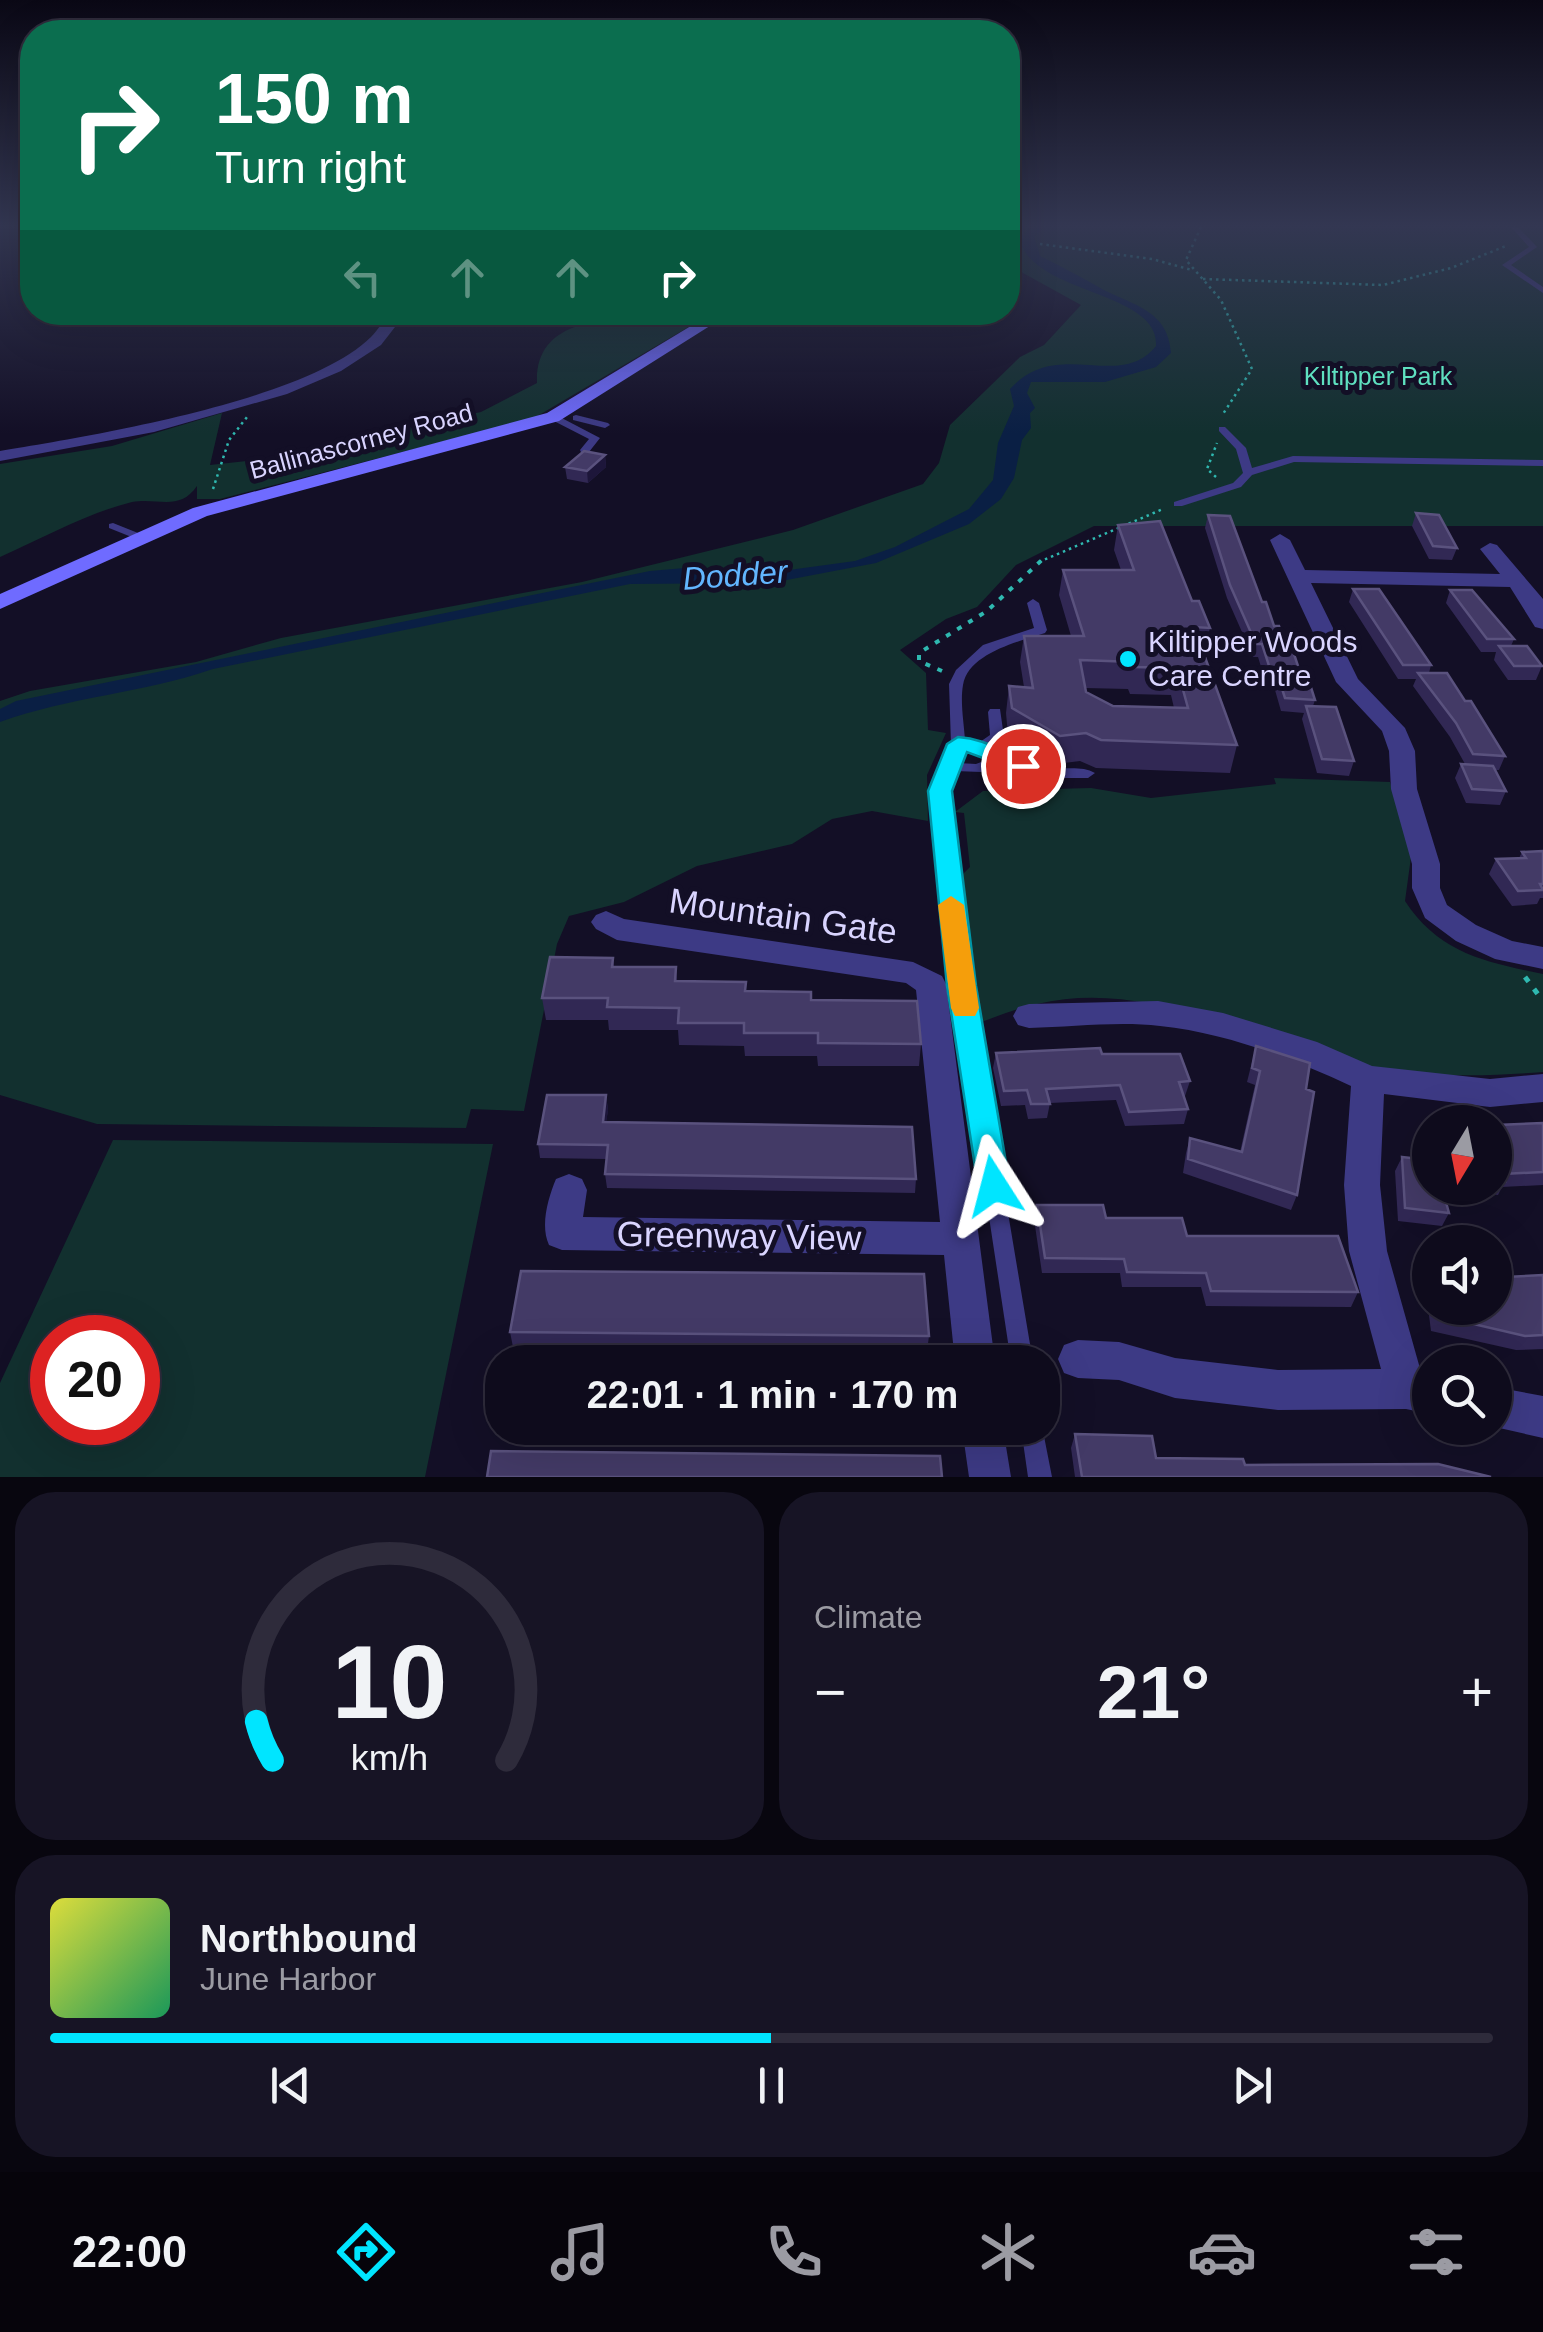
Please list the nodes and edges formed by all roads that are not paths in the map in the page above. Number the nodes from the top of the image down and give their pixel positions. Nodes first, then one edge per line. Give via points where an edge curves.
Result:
1 (392, 325) edge
2 (705, 325) edge
3 (558, 415) junction
4 (605, 425) dead end
5 (1222, 429) road end
6 (585, 450) edge
7 (0, 456) edge
8 (1543, 463) edge
9 (1248, 473) junction
10 (1178, 504) road end
11 (114, 526) dead end
12 (139, 537) junction
13 (1280, 540) dead end
14 (1490, 549) dead end
15 (1297, 576) junction
16 (1518, 581) junction
17 (0, 602) edge
18 (1033, 603) dead end
19 (1543, 622) edge
20 (995, 712) dead end
21 (958, 744) junction
22 (983, 746) junction
23 (998, 759) junction
24 (950, 766) junction
25 (1088, 773) dead end
26 (606, 922) dead end
27 (1521, 958) edge
28 (1029, 1016) dead end
29 (1368, 1078) junction
30 (1543, 1088) edge
31 (568, 1190) dead end
32 (960, 1239) junction
33 (973, 1345) edge
34 (1019, 1345) edge
35 (1078, 1359) dead end
36 (1412, 1375) edge
37 (1412, 1392) edge
38 (1512, 1410) edge
39 (1543, 1416) edge
40 (985, 1445) edge
41 (1035, 1445) edge
42 (990, 1477) edge
43 (1040, 1477) edge

1 - 7 street via 357,357 294,385 136,431
2 - 3 main road, Ballinascorney Road
3 - 4 lane
3 - 6 lane via 596,438
3 - 12 main road, Ballinascorney Road via 213,508
5 - 9 lane via 1235,439
8 - 9 lane via 1292,459
9 - 10 lane via 1231,486
11 - 12 lane
12 - 17 main road, Ballinascorney Road
13 - 15 street
14 - 16 street
15 - 16 street
15 - 27 street via 1348,682 1398,739 1435,910
16 - 19 street
18 - 21 lane via 1041,630 987,648 960,675
20 - 22 lane via 997,738
21 - 22 lane
21 - 24 lane
22 - 23 lane
23 - 24 lane via 970,769
23 - 25 lane via 1048,772
24 - 34 lane via 940,791 941,830
26 - 32 street, Mountain Gate via 617,929 924,976 934,997
28 - 29 street via 1158,1013 1223,1025
29 - 30 street via 1490,1093
29 - 36 street via 1362,1184 1368,1251
31 - 32 street, Greenway View via 562,1233
32 - 33 street
35 - 37 street via 1278,1390
38 - 39 street
40 - 42 street
41 - 43 lane

